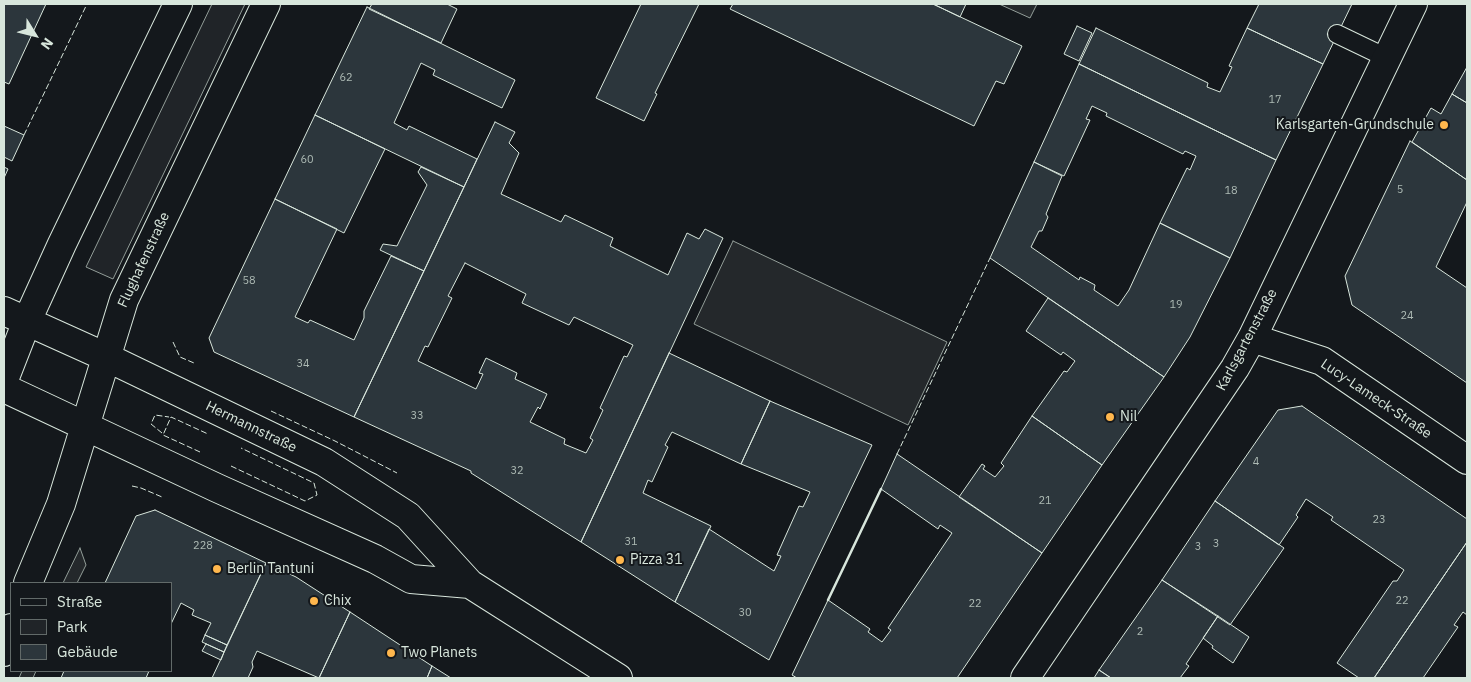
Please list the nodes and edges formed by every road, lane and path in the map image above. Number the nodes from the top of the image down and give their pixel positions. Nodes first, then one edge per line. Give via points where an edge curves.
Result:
1 (178, 4) edge
2 (266, 4) edge
3 (1413, 4) edge
4 (1337, 34) dead end
5 (1387, 58) junction
6 (15, 316) edge
7 (1252, 338) junction
8 (106, 357) junction
9 (4, 380) edge
10 (4, 388) edge
11 (85, 426) junction
12 (1467, 460) edge
13 (28, 582) edge
14 (470, 584) junction
15 (10, 631) edge
16 (4, 652) edge
17 (618, 678) edge
18 (1026, 678) edge

1 - 6 main road
2 - 8 main road, Flughafenstraße via 124,300
3 - 5 main road, Karlsgartenstraße
4 - 5 lane
5 - 7 main road, Karlsgartenstraße
6 - 8 main road, Hermannstraße
6 - 9 main road
7 - 12 main road, Lucy-Lameck-Straße via 1322,361
7 - 18 main road, Karlsgartenstraße via 1222,389
8 - 11 main road, Flughafenstraße
8 - 14 main road, Hermannstraße via 324,462 408,516
10 - 11 main road, Hermannstraße
11 - 13 main road, Flughafenstraße via 60,504
11 - 14 main road, Hermannstraße via 375,559 411,579
14 - 17 main road, Hermannstraße
15 - 16 main road

